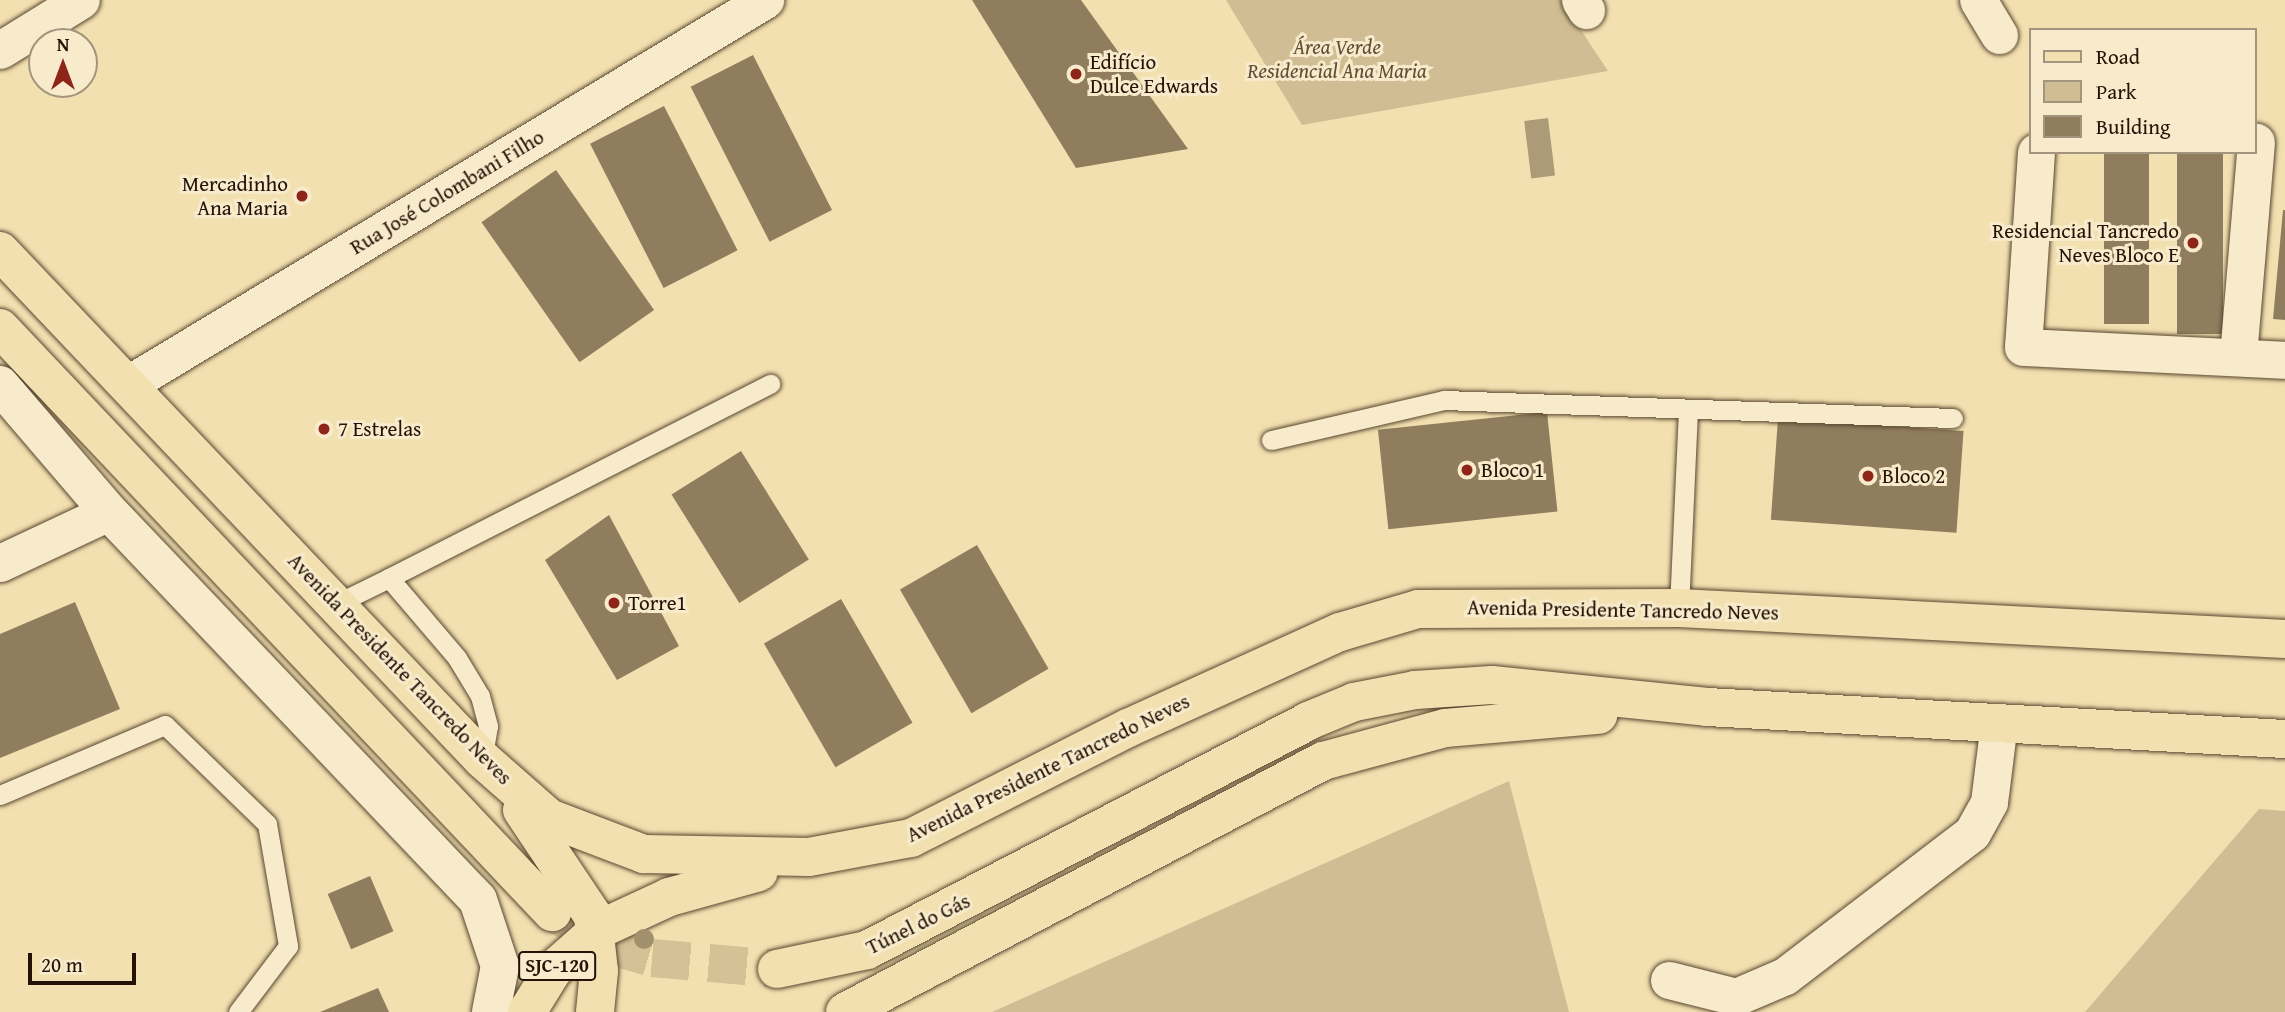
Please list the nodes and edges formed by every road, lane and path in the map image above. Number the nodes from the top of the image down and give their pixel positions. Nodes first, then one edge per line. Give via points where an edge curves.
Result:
1 (81, 0) edge
2 (765, 0) edge
3 (1978, 0) edge
4 (1999, 35) dead end
5 (0, 50) edge
6 (2036, 154) edge
7 (2255, 154) edge
8 (0, 251) edge
9 (0, 328) edge
10 (2238, 356) junction
11 (2285, 360) edge
12 (130, 383) junction
13 (770, 384) dead end
14 (0, 385) edge
15 (1688, 409) junction
16 (1953, 418) dead end
17 (1271, 440) dead end
18 (109, 512) junction
19 (0, 563) edge
20 (389, 578) junction
21 (337, 604) junction
22 (1679, 608) junction
23 (2285, 639) edge
24 (1707, 707) junction
25 (1999, 723) junction
26 (2285, 739) edge
27 (482, 759) junction
28 (0, 795) edge
29 (808, 857) junction
30 (552, 912) tunnel mouth
31 (598, 930) junction
32 (778, 969) tunnel mouth
33 (1669, 980) dead end
34 (238, 1012) edge
35 (491, 1012) edge
36 (527, 1012) edge
37 (595, 1012) edge
38 (845, 1012) edge

1 - 5 street
2 - 12 street, Rua José Colombani Filho
3 - 4 street
6 - 10 street via 2023,347
7 - 10 street
8 - 12 main road, Avenida Presidente Tancredo Neves
9 - 30 main road
10 - 11 street
12 - 21 main road, Avenida Presidente Tancredo Neves
13 - 20 lane
14 - 18 main road
15 - 16 lane
15 - 17 lane via 1444,400
15 - 22 lane
18 - 19 street
18 - 35 main road via 478,900 500,966
20 - 21 lane
20 - 27 lane via 457,658 480,696 488,726
21 - 27 main road, Avenida Presidente Tancredo Neves
22 - 23 main road, Avenida Presidente Tancredo Neves
22 - 29 main road, Avenida Presidente Tancredo Neves via 1418,609 1340,632 911,838
24 - 25 main road
24 - 32 main road, Túnel do Gás via 1492,685 1354,702 867,950
24 - 38 main road via 1503,720 1360,748 1323,761
25 - 26 main road
25 - 33 street via 1989,802 1972,833 1785,976 1737,997
27 - 29 main road, Avenida Presidente Tancredo Neves via 550,818 644,854
27 - 31 main road via 553,849
28 - 34 lane via 164,725 267,824 288,946
29 - 31 main road via 669,897
31 - 36 main road, SJC-120 via 553,970
31 - 37 main road, SJC-120

